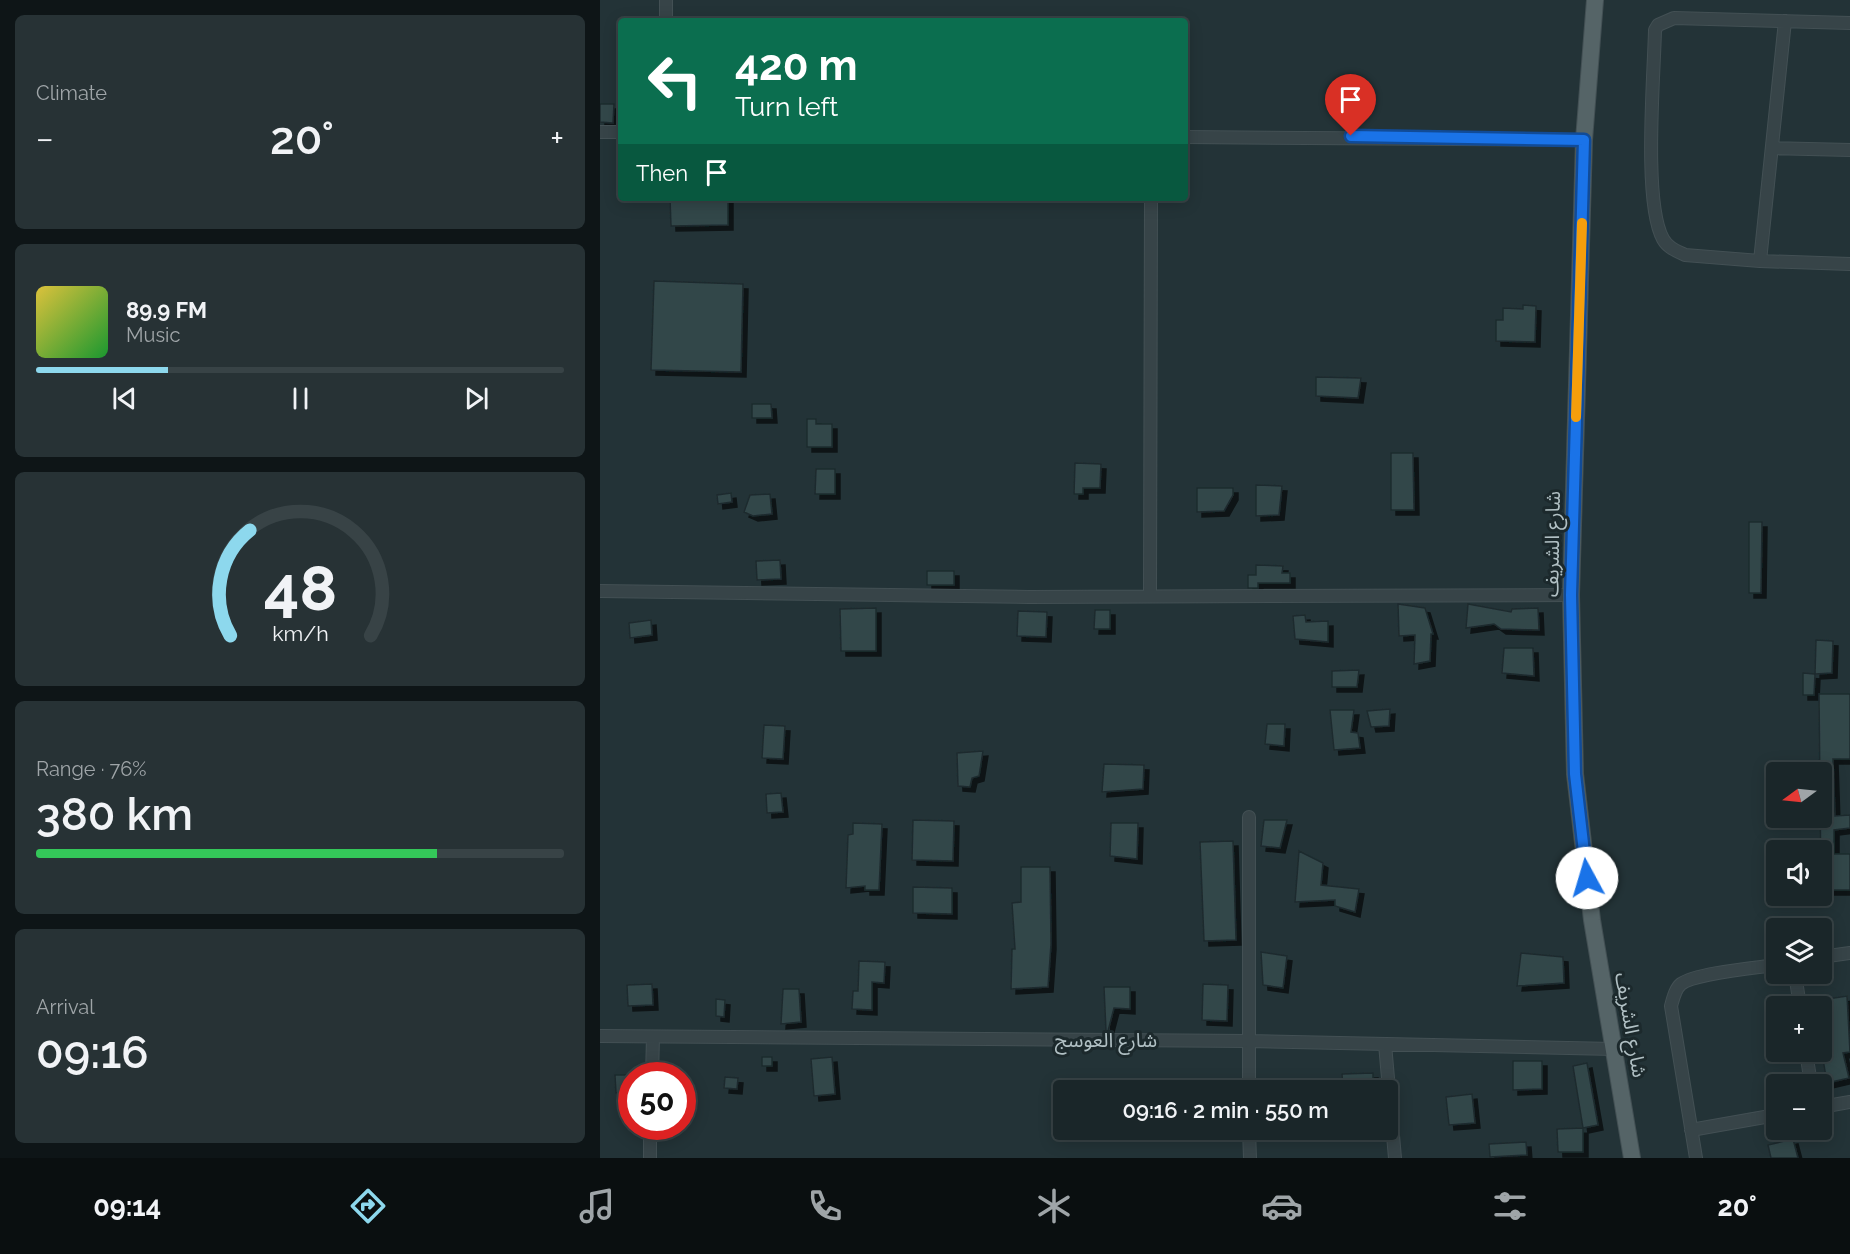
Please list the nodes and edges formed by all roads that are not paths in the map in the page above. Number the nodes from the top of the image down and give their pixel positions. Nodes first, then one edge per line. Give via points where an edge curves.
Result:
1 (666, 0) edge
2 (1595, 0) edge
3 (666, 18) edge
4 (1785, 21) junction
5 (1850, 23) edge
6 (600, 132) edge
7 (618, 132) edge
8 (1188, 137) edge
9 (1584, 140) junction
10 (1773, 148) junction
11 (1850, 150) edge
12 (1151, 201) edge
13 (1760, 261) junction
14 (1850, 264) edge
15 (600, 591) edge
16 (1150, 594) junction
17 (1571, 595) junction
18 (1249, 817) dead end
19 (1850, 953) edge
20 (1832, 955) edge
21 (1766, 967) edge
22 (600, 1036) edge
23 (653, 1037) junction
24 (1248, 1041) junction
25 (1385, 1044) junction
26 (1613, 1049) junction
27 (652, 1062) edge
28 (1249, 1080) edge
29 (1850, 1102) edge
30 (1832, 1105) edge
31 (1766, 1117) edge
32 (1691, 1130) junction
33 (650, 1140) edge
34 (1250, 1140) edge
35 (650, 1158) edge
36 (1250, 1158) edge
37 (1395, 1158) edge
38 (1632, 1158) edge
39 (1696, 1158) edge

1 - 3 street
2 - 9 main road, شارع الشريف
4 - 5 street
4 - 10 street
4 - 13 street via 1674,18 1664,20 1655,30 1652,171 1664,242 1685,255
6 - 7 street
8 - 9 street
9 - 17 main road, شارع الشريف
10 - 11 street
10 - 13 street
12 - 16 street
13 - 14 street
15 - 16 street via 1029,597
16 - 17 street
17 - 26 main road, شارع الشريف via 1575,774 1592,920
18 - 24 street
19 - 20 street
21 - 32 street via 1697,978 1681,984 1675,992 1671,1006
22 - 23 street, شارع العوسج
23 - 24 street, شارع العوسج
23 - 27 street
24 - 25 street, شارع العوسج
24 - 28 street
25 - 26 street, شارع العوسج
25 - 37 street
26 - 38 main road, شارع الشريف
29 - 30 street
31 - 32 street
32 - 39 street
33 - 35 street
34 - 36 street

